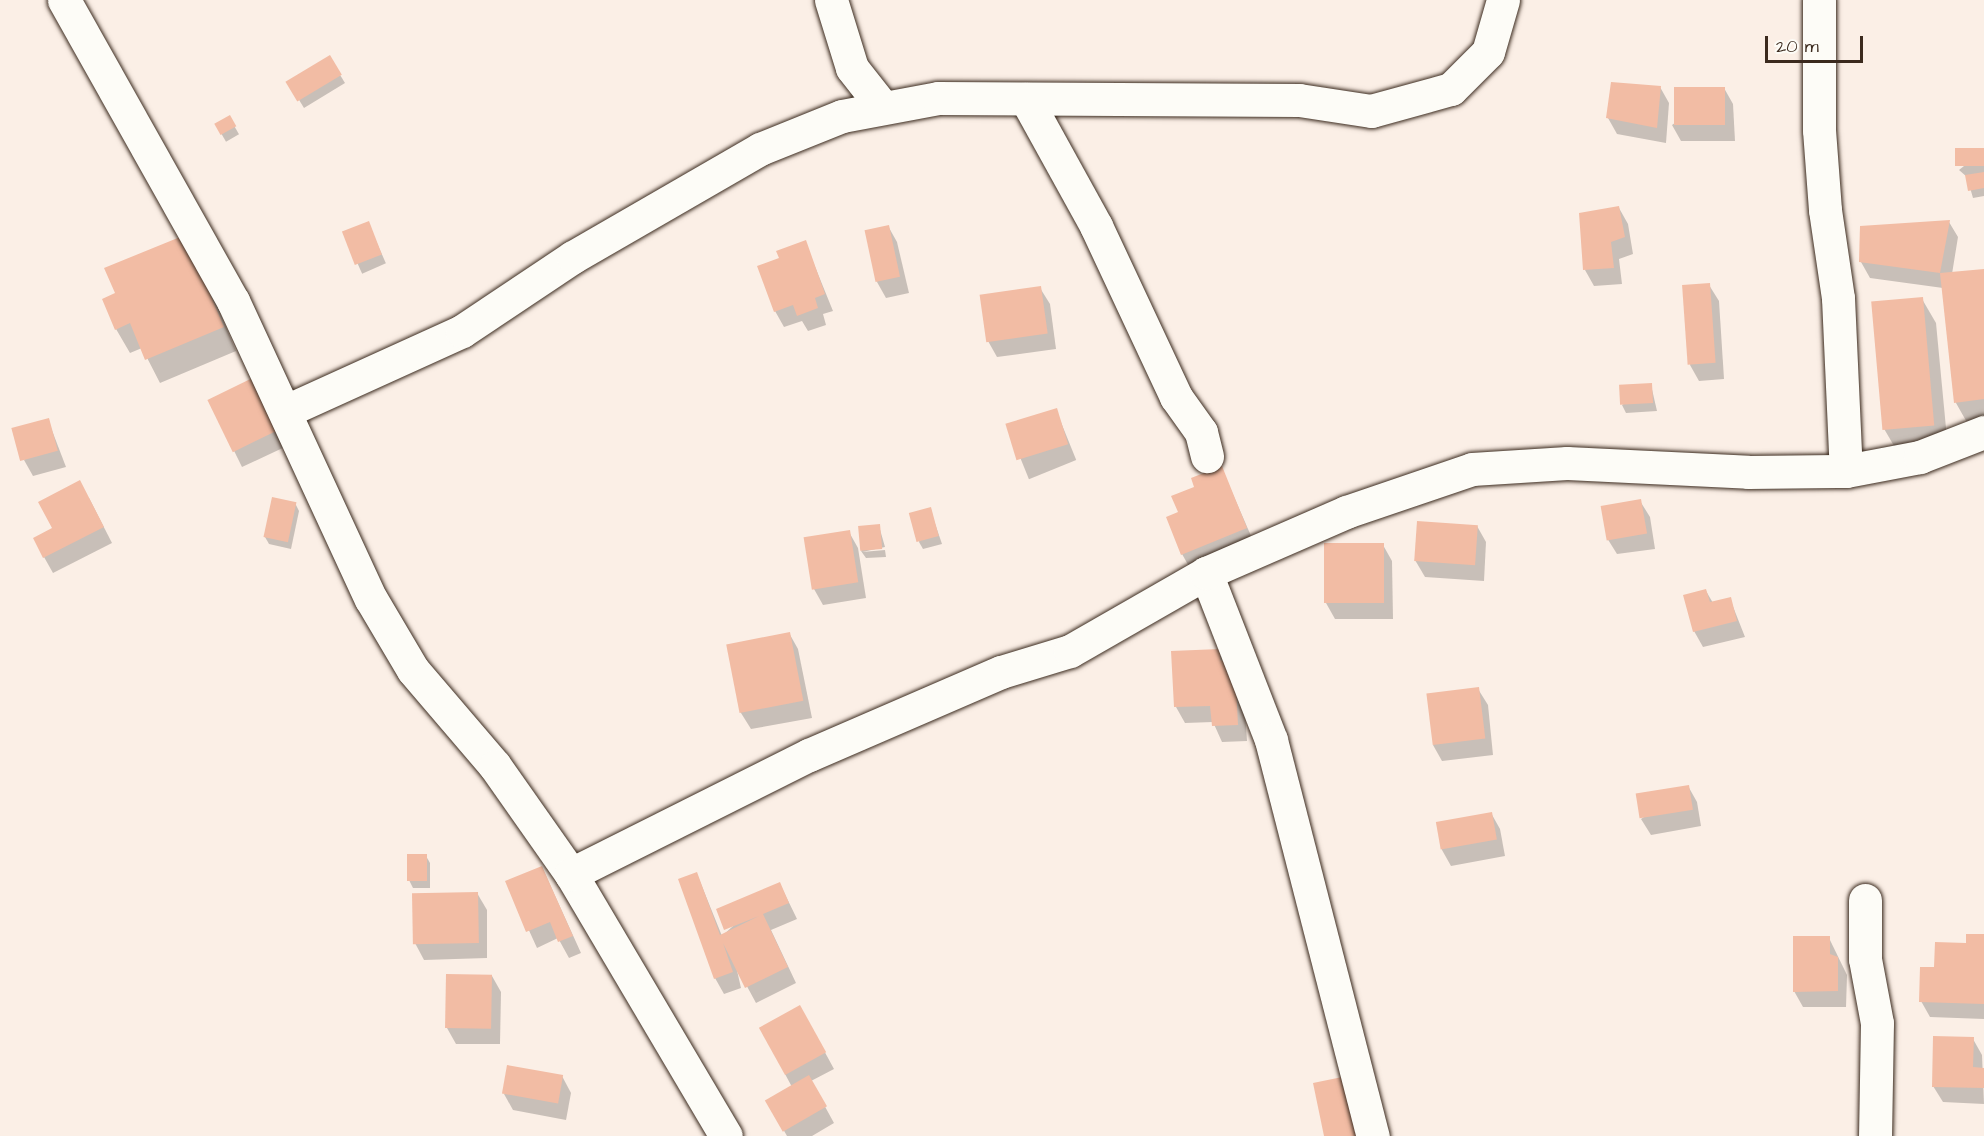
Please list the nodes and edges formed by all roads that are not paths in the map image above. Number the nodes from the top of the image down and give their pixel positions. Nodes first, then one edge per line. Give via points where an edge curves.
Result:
1 (64, 0) edge
2 (831, 0) edge
3 (1503, 0) edge
4 (1819, 0) edge
5 (1026, 99) junction
6 (882, 106) junction
7 (286, 411) junction
8 (1984, 432) edge
9 (1207, 456) dead end
10 (1846, 471) junction
11 (1206, 573) junction
12 (572, 874) junction
13 (1865, 900) dead end
14 (726, 1136) edge
15 (1373, 1136) edge
16 (1875, 1136) edge

1 - 7 street via 233,301
2 - 6 street via 852,68
3 - 5 street via 1488,52 1451,89 1371,111 1299,100
4 - 10 street via 1819,130 1838,298
5 - 6 street via 938,98
5 - 9 street via 1096,226 1176,397 1201,432
6 - 7 street via 842,116 759,149 573,257 462,331
7 - 12 street via 371,599 413,670 495,766
8 - 10 street via 1920,457
10 - 11 street via 1748,472 1567,463 1472,469 1346,512
11 - 12 street via 1070,651 1001,672 809,755
11 - 15 street via 1271,740
12 - 14 street
13 - 16 street via 1865,959 1877,1023

